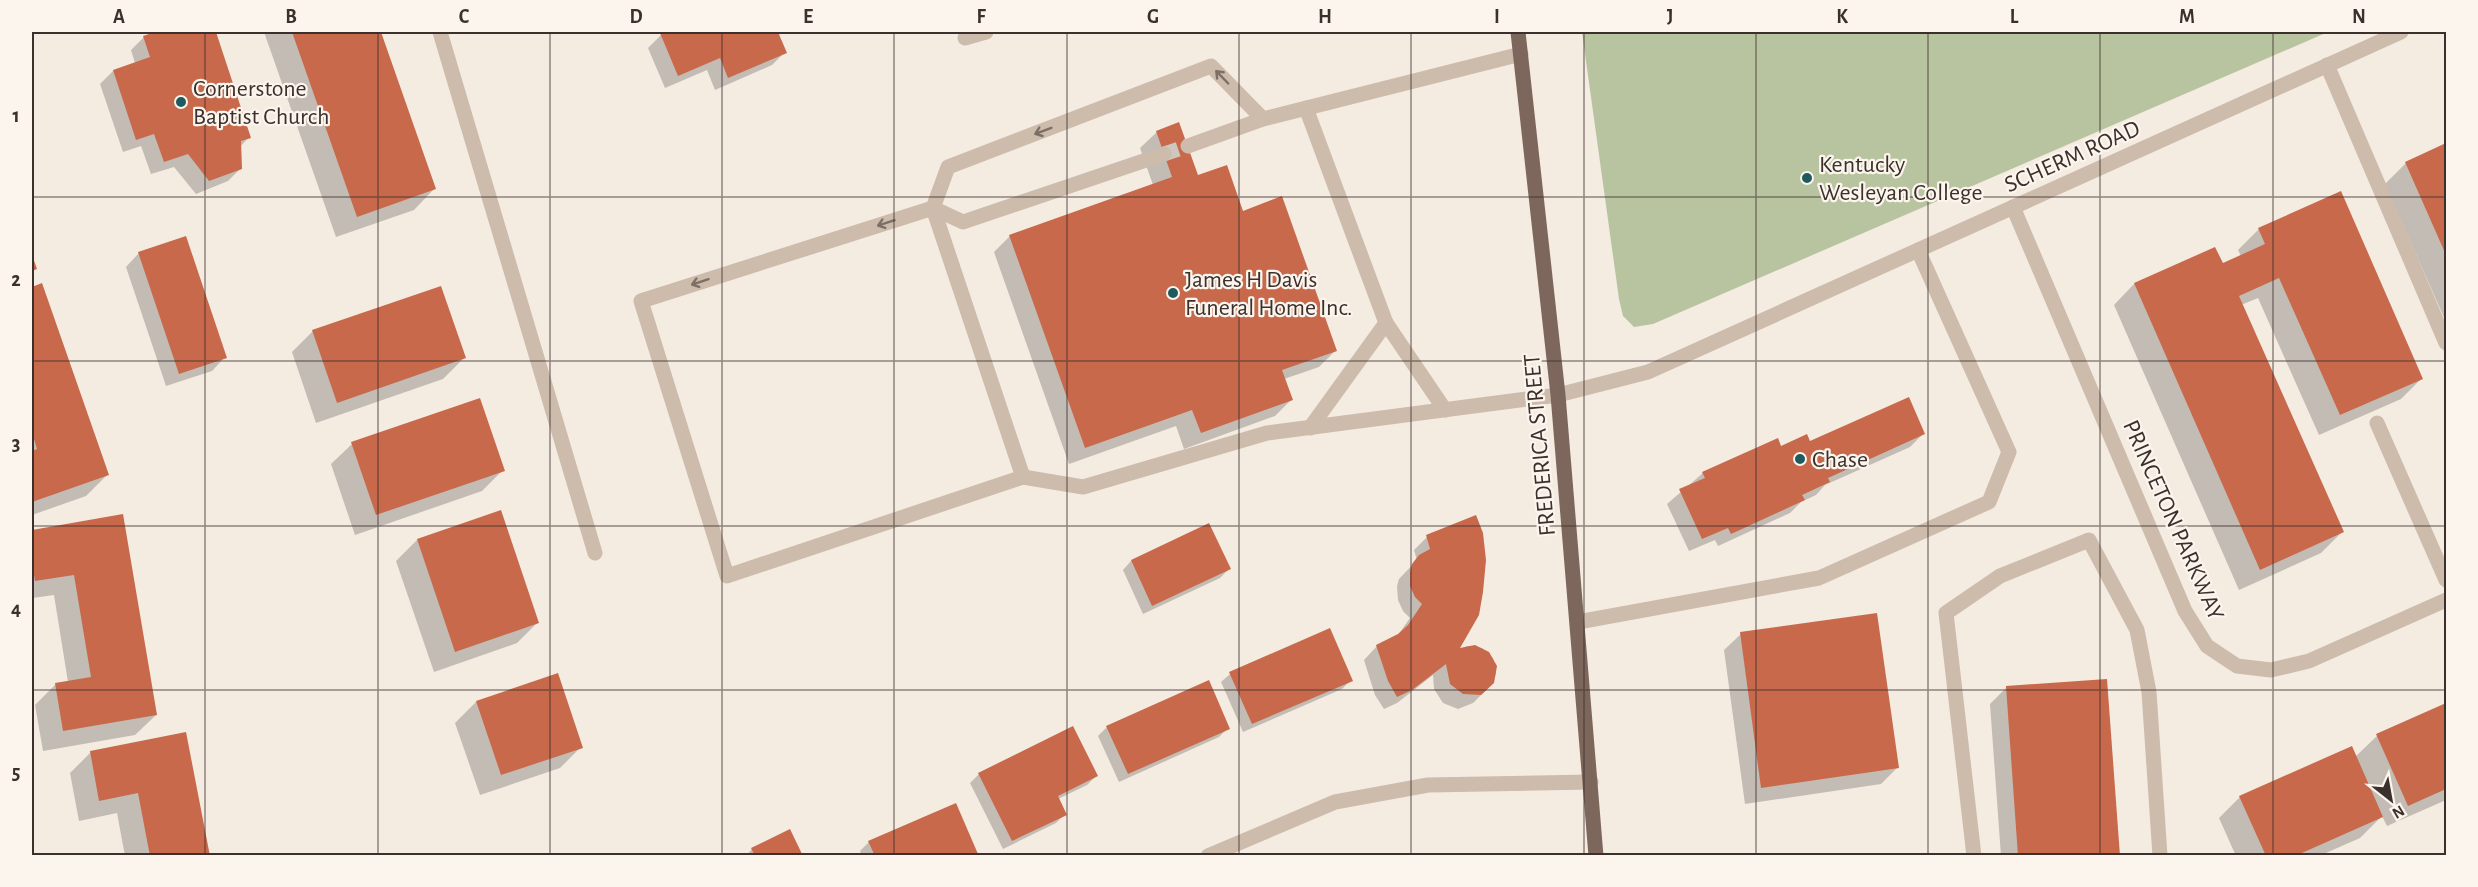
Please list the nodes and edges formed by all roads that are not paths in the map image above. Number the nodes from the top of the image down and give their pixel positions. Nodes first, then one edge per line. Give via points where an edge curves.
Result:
1 (440, 32) edge
2 (986, 32) edge
3 (1518, 32) edge
4 (2401, 32) edge
5 (965, 38) dead end
6 (1521, 54) junction
7 (2328, 65) junction
8 (1306, 108) junction
9 (1263, 119) junction
10 (1188, 146) tunnel mouth
11 (1164, 154) tunnel mouth
12 (2013, 207) junction
13 (933, 208) junction
14 (1918, 250) junction
15 (1386, 323) junction
16 (2446, 343) edge
17 (1558, 394) junction
18 (1445, 410) junction
19 (2377, 423) dead end
20 (1310, 428) junction
21 (1023, 477) junction
22 (595, 553) dead end
23 (2446, 580) edge
24 (2446, 600) edge
25 (1578, 622) junction
26 (1591, 782) junction
27 (1208, 855) edge
28 (1596, 855) edge
29 (1974, 855) edge
30 (2160, 855) edge

1 - 22 street
2 - 5 street
3 - 6 main road, FREDERICA STREET
4 - 7 street, SCHERM ROAD
6 - 8 street
6 - 17 main road, FREDERICA STREET
7 - 12 street, SCHERM ROAD
7 - 16 street
8 - 9 street
8 - 15 street
9 - 10 street
9 -> 13 street via 1211,66 948,167
11 - 13 street via 963,222
12 - 14 street, SCHERM ROAD
12 - 24 street, PRINCETON PARKWAY via 2185,611 2207,646 2237,666 2271,670 2309,661
13 - 21 street
13 -> 21 street via 641,301 727,576
14 - 17 street, SCHERM ROAD via 1648,372
14 - 25 street via 2009,452 1989,502 1819,578
15 - 18 street
15 - 20 street
17 - 18 street, SCHERM ROAD
17 - 25 main road, FREDERICA STREET
18 - 20 street, SCHERM ROAD
19 - 23 street
20 - 21 street, SCHERM ROAD via 1267,434 1083,487
25 - 26 main road, FREDERICA STREET
26 - 27 street via 1428,785 1335,802
26 - 28 main road, FREDERICA STREET
29 - 30 street via 1946,613 2000,576 2089,540 2136,630 2150,693

